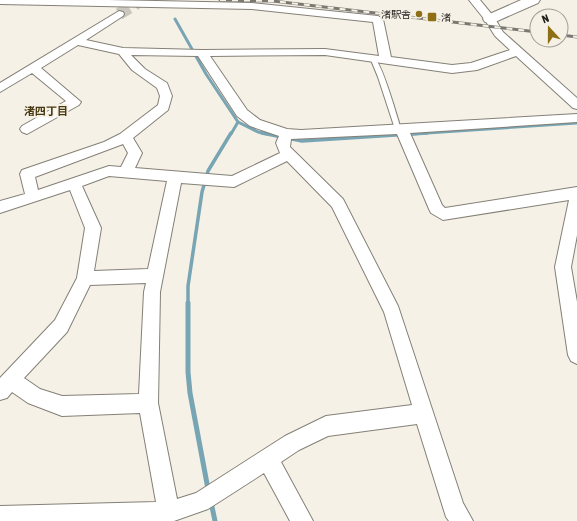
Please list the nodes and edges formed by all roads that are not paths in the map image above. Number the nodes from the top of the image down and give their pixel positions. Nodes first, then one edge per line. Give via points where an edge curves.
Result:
1 (474, 0) edge
2 (533, 0) edge
3 (0, 1) edge
4 (119, 14) tunnel mouth
5 (490, 19) junction
6 (76, 41) junction
7 (123, 51) junction
8 (518, 51) junction
9 (202, 53) junction
10 (374, 60) junction
11 (386, 61) junction
12 (33, 68) junction
13 (0, 88) edge
14 (577, 105) edge
15 (577, 118) edge
16 (577, 128) edge
17 (27, 129) dead end
18 (402, 133) junction
19 (125, 137) junction
20 (285, 142) junction
21 (126, 172) junction
22 (175, 176) junction
23 (74, 183) junction
24 (577, 193) edge
25 (577, 196) edge
26 (33, 197) junction
27 (0, 207) edge
28 (155, 276) junction
29 (84, 278) junction
30 (577, 355) edge
31 (5, 386) edge
32 (148, 403) junction
33 (424, 413) junction
34 (268, 459) junction
35 (169, 512) junction
36 (0, 517) edge
37 (302, 521) edge
38 (462, 521) edge

1 - 5 street
2 - 5 street
3 - 11 street via 252,6 378,19
4 - 6 street
5 - 8 street via 499,34
6 - 7 street
6 - 12 street
7 - 9 street
7 - 19 street via 131,64 163,86 166,96 164,107
8 - 11 street via 473,67 452,69
8 - 14 street
9 - 10 street via 325,52
9 - 20 street via 242,113
10 - 11 street
10 - 18 lane
12 - 13 street
12 - 17 street via 75,102
15 - 18 street
16 - 18 street
18 - 20 street via 305,145
18 - 24 street via 436,209 443,214
19 - 21 street via 135,153
19 - 26 street via 109,146 27,174
20 - 22 street via 234,182
20 - 33 street via 338,203 392,310
21 - 22 street
21 - 23 street via 109,171
22 - 28 street
23 - 26 street
23 - 29 street via 93,228
25 - 30 street via 563,267
26 - 27 street
28 - 29 street
28 - 32 street via 152,292
29 - 31 street via 60,326
31 - 32 street via 62,406
32 - 35 street
33 - 34 street via 326,426 292,443
33 - 38 street via 454,509
34 - 35 street via 201,502
34 - 37 street
35 - 36 street

